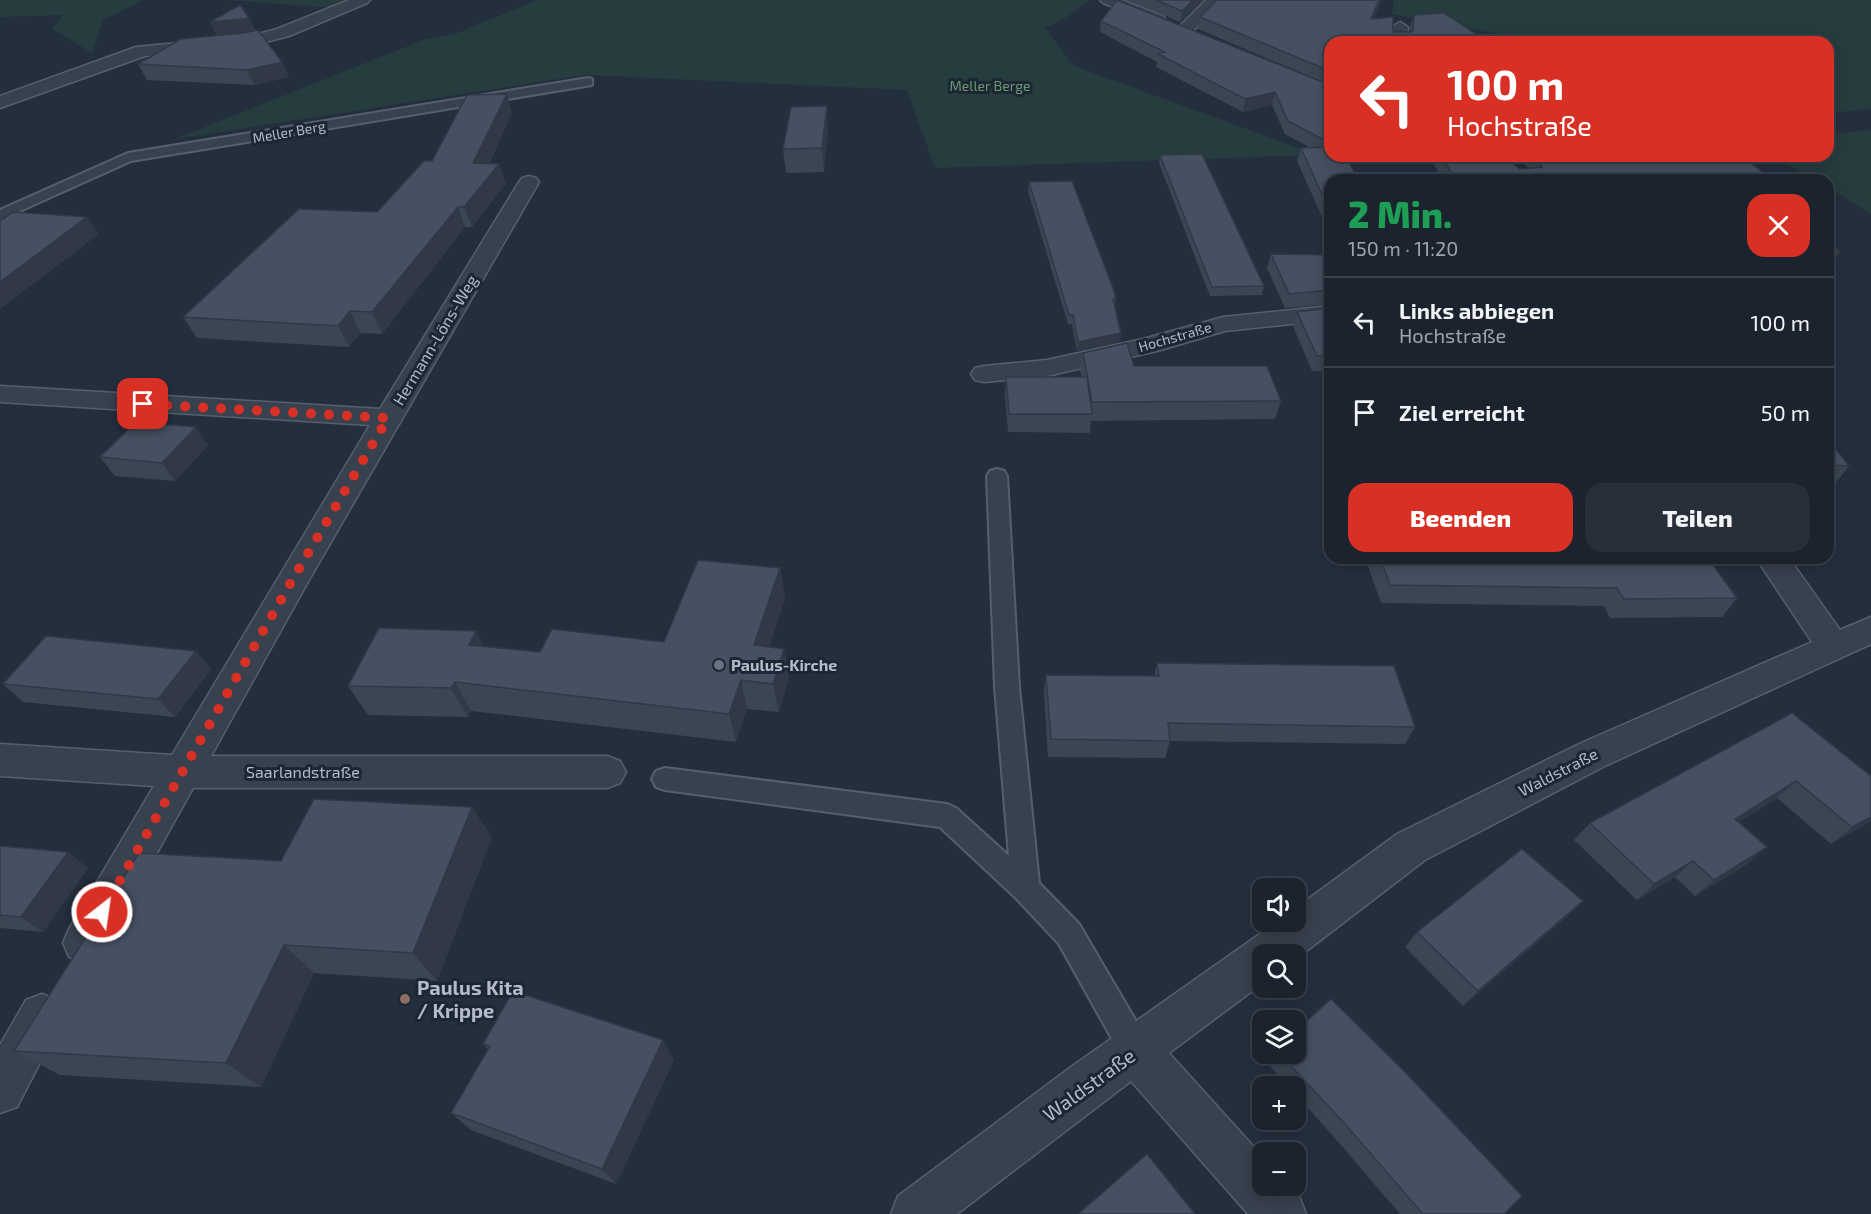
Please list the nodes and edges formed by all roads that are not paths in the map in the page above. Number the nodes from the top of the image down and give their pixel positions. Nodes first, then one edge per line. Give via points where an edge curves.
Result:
1 (362, 0) edge
2 (1108, 0) edge
3 (1215, 0) edge
4 (588, 82) dead end
5 (0, 102) edge
6 (529, 182) dead end
7 (0, 216) edge
8 (1324, 314) edge
9 (984, 374) dead end
10 (0, 394) edge
11 (388, 418) junction
12 (997, 476) dead end
13 (1776, 564) edge
14 (1871, 630) edge
15 (1832, 645) junction
16 (0, 760) edge
17 (183, 772) junction
18 (607, 772) dead end
19 (665, 779) dead end
20 (1026, 890) junction
21 (1281, 944) edge
22 (1252, 965) edge
23 (1136, 1051) junction
24 (0, 1090) edge
25 (916, 1214) edge
26 (1281, 1214) edge

1 - 5 street via 283,33 250,41 142,51
2 - 3 street via 1190,33
4 - 7 lane, Meller Berg via 128,157
6 - 11 street, Hermann-Löns-Weg
8 - 9 street, Hochstraße via 1223,324 1148,346 1047,368
10 - 11 street
11 - 17 street, Hermann-Löns-Weg
12 - 20 lane via 1007,687
13 - 15 street
14 - 15 street, Waldstraße
15 - 21 street, Waldstraße via 1592,755 1411,847
16 - 17 street, Saarlandstraße
17 - 18 street, Saarlandstraße
17 - 24 street, Hermann-Löns-Weg
19 - 20 lane via 946,816
20 - 23 lane via 1069,934
22 - 23 street, Waldstraße
23 - 25 street, Waldstraße
23 - 26 street

